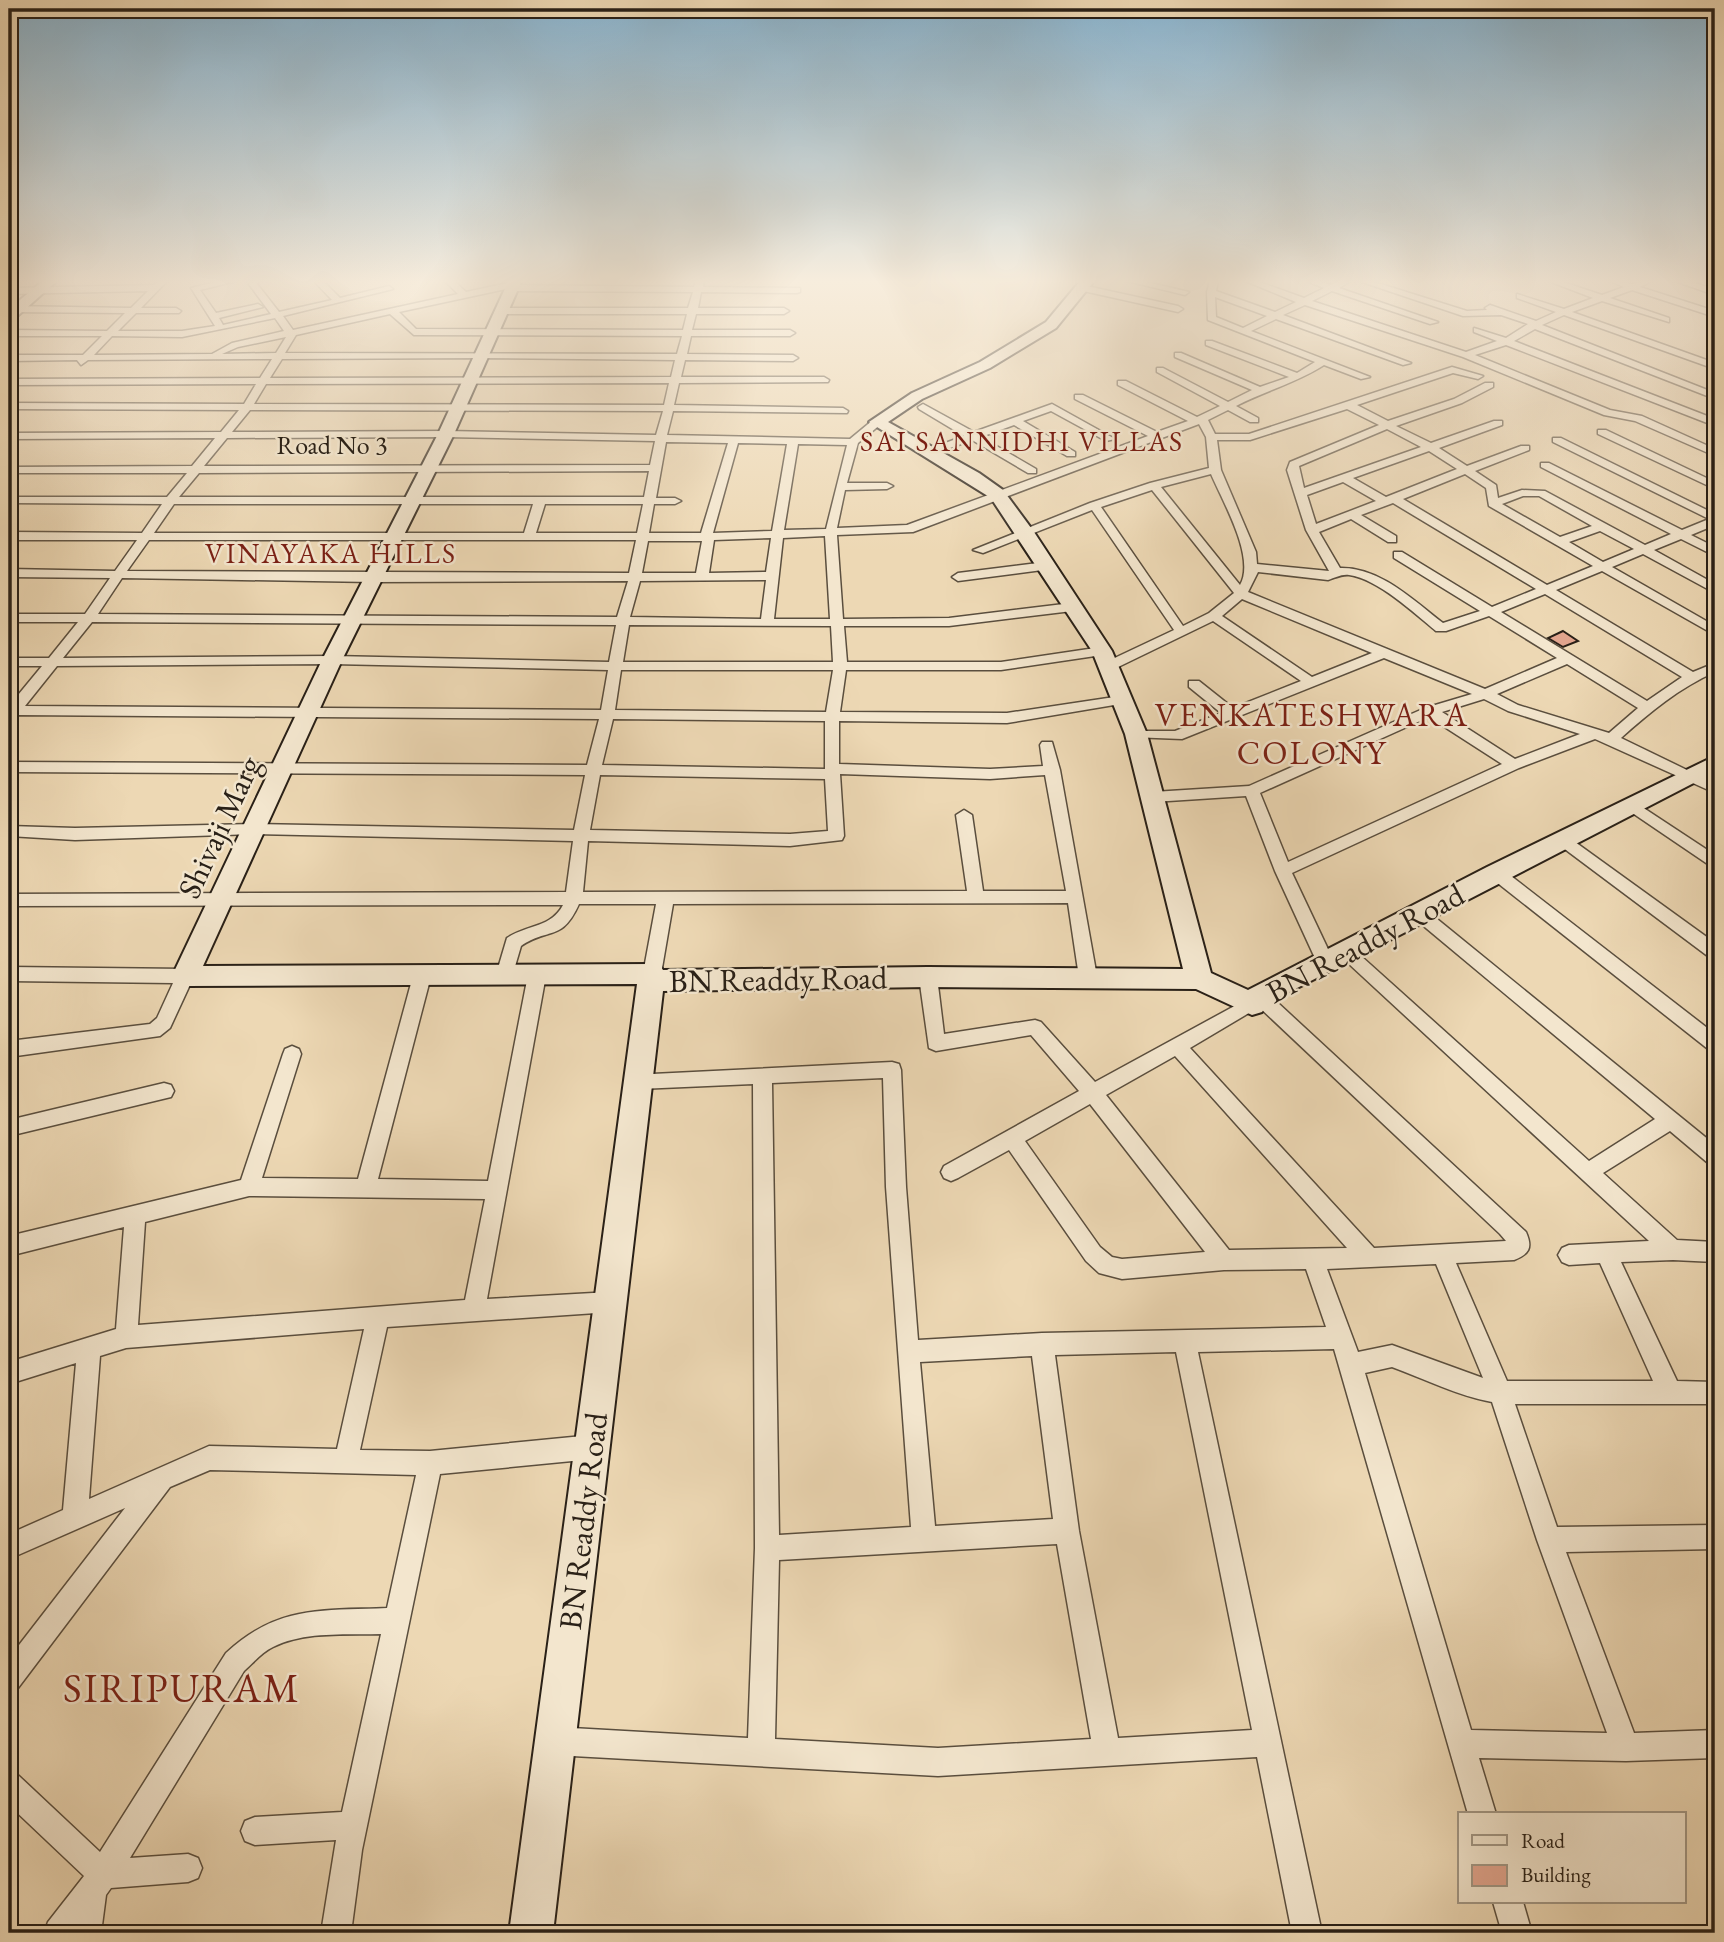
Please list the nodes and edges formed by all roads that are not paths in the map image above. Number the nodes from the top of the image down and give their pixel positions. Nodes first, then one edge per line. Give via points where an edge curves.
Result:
1 (72, 371) edge
2 (270, 371) edge
3 (474, 371) edge
4 (678, 371) edge
5 (973, 371) edge
6 (1161, 371) edge
7 (1215, 371) edge
8 (1281, 371) edge
9 (1308, 371) edge
10 (1348, 371) edge
11 (1450, 371) edge
12 (1455, 371) edge
13 (1505, 371) edge
14 (1563, 371) edge
15 (1581, 371) edge
16 (1652, 371) edge
17 (1559, 372) dead end
18 (1478, 376) dead end
19 (1298, 377) junction
20 (1365, 377) dead end
21 (1547, 377) dead end
22 (824, 380) dead end
23 (62, 381) junction
24 (470, 381) junction
25 (676, 381) junction
26 (1703, 381) dead end
27 (9, 382) edge
28 (262, 382) junction
29 (1534, 382) junction
30 (1122, 383) dead end
31 (1489, 385) dead end
32 (1692, 386) junction
33 (1260, 390) junction
34 (1715, 396) edge
35 (1079, 397) dead end
36 (1348, 405) junction
37 (9, 406) edge
38 (36, 406) junction
39 (1230, 406) junction
40 (923, 407) dead end
41 (246, 408) junction
42 (458, 408) junction
43 (669, 409) junction
44 (843, 411) dead end
45 (27, 415) dead end
46 (1198, 420) junction
47 (1254, 420) dead end
48 (1015, 421) junction
49 (877, 422) junction
50 (1499, 423) dead end
51 (1715, 423) edge
52 (18, 425) dead end
53 (1388, 425) junction
54 (810, 427) dead end
55 (1602, 432) dead end
56 (446, 434) junction
57 (9, 435) edge
58 (1156, 435) junction
59 (225, 436) junction
60 (974, 436) junction
61 (1211, 437) junction
62 (661, 438) junction
63 (734, 439) junction
64 (1110, 439) dead end
65 (810, 440) junction
66 (1557, 440) dead end
67 (793, 441) junction
68 (853, 442) junction
69 (1430, 447) junction
70 (1525, 448) dead end
71 (928, 453) junction
72 (1715, 453) edge
73 (1071, 454) dead end
74 (1545, 465) dead end
75 (200, 468) junction
76 (429, 468) junction
77 (654, 468) junction
78 (9, 470) edge
79 (1215, 470) junction
80 (1466, 470) junction
81 (1031, 471) dead end
82 (1343, 477) junction
83 (1154, 485) junction
84 (887, 486) dead end
85 (1715, 486) edge
86 (839, 487) junction
87 (1302, 493) junction
88 (997, 494) junction
89 (172, 498) junction
90 (9, 500) edge
91 (675, 500) dead end
92 (1390, 500) junction
93 (412, 501) junction
94 (540, 501) junction
95 (648, 501) junction
96 (1493, 504) junction
97 (1094, 505) junction
98 (1352, 515) junction
99 (1715, 519) edge
100 (1602, 526) junction
101 (1312, 530) junction
102 (831, 531) junction
103 (1025, 532) junction
104 (1682, 534) junction
105 (777, 535) junction
106 (9, 536) edge
107 (148, 536) junction
108 (528, 536) junction
109 (642, 536) junction
110 (394, 537) junction
111 (707, 537) junction
112 (1392, 539) dead end
113 (1559, 542) junction
114 (979, 550) dead end
115 (1643, 550) junction
116 (1715, 551) edge
117 (1398, 555) dead end
118 (1046, 566) junction
119 (1604, 566) junction
120 (1251, 567) junction
121 (1335, 572) junction
122 (9, 573) edge
123 (120, 574) junction
124 (772, 576) junction
125 (635, 577) junction
126 (702, 577) junction
127 (373, 578) junction
128 (958, 578) dead end
129 (1546, 589) junction
130 (1715, 589) edge
131 (1241, 594) junction
132 (1072, 607) junction
133 (1490, 611) junction
134 (1214, 616) junction
135 (89, 617) junction
136 (9, 618) edge
137 (354, 619) junction
138 (624, 619) junction
139 (835, 621) junction
140 (766, 622) junction
141 (1180, 630) junction
142 (1715, 631) edge
143 (1386, 652) junction
144 (1105, 659) junction
145 (1567, 659) junction
146 (332, 660) junction
147 (9, 662) edge
148 (55, 662) junction
149 (616, 666) junction
150 (840, 666) junction
151 (1715, 667) edge
152 (1692, 677) junction
153 (1311, 682) junction
154 (1194, 684) dead end
155 (1485, 694) junction
156 (1121, 700) junction
157 (1647, 707) junction
158 (1430, 711) junction
159 (11, 713) edge
160 (307, 714) junction
161 (1231, 714) junction
162 (607, 716) junction
163 (832, 717) junction
164 (1136, 734) junction
165 (1592, 735) junction
166 (1611, 739) junction
167 (1047, 745) dead end
168 (1514, 765) junction
169 (9, 767) edge
170 (283, 770) junction
171 (1053, 770) junction
172 (593, 771) junction
173 (832, 771) junction
174 (1699, 772) edge
175 (1715, 788) edge
176 (1252, 792) junction
177 (1153, 797) junction
178 (1633, 806) junction
179 (964, 815) dead end
180 (254, 829) junction
181 (9, 831) edge
182 (581, 836) junction
183 (1564, 840) junction
184 (1715, 863) edge
185 (1283, 870) junction
186 (1496, 873) junction
187 (1075, 897) junction
188 (574, 898) junction
189 (976, 898) junction
190 (9, 900) edge
191 (221, 900) junction
192 (665, 900) junction
193 (1420, 914) junction
194 (1715, 952) edge
195 (1335, 958) junction
196 (9, 974) edge
197 (505, 975) junction
198 (537, 975) junction
199 (185, 976) junction
200 (422, 976) junction
201 (651, 977) junction
202 (928, 978) junction
203 (1088, 978) junction
204 (1199, 979) junction
205 (1255, 1000) junction
206 (1715, 1044) edge
207 (1177, 1046) junction
208 (9, 1049) edge
209 (292, 1054) dead end
210 (762, 1075) junction
211 (639, 1081) junction
212 (164, 1091) dead end
213 (1093, 1093) junction
214 (1671, 1120) junction
215 (9, 1128) edge
216 (1012, 1138) junction
217 (1715, 1157) edge
218 (951, 1172) dead end
219 (1588, 1172) junction
220 (249, 1187) junction
221 (365, 1189) junction
222 (495, 1190) junction
223 (135, 1213) junction
224 (9, 1246) edge
225 (1673, 1250) junction
226 (1441, 1252) junction
227 (1715, 1252) edge
228 (1606, 1254) junction
229 (1569, 1255) dead end
230 (1312, 1257) junction
231 (1369, 1258) junction
232 (1224, 1260) junction
233 (611, 1303) junction
234 (474, 1310) junction
235 (378, 1318) junction
236 (126, 1337) junction
237 (1340, 1338) junction
238 (1185, 1343) junction
239 (1042, 1344) junction
240 (89, 1348) junction
241 (908, 1352) junction
242 (1351, 1365) junction
243 (9, 1373) edge
244 (1500, 1392) junction
245 (1671, 1392) junction
246 (1715, 1393) edge
247 (593, 1447) junction
248 (346, 1461) junction
249 (430, 1463) junction
250 (164, 1479) junction
251 (75, 1518) junction
252 (1067, 1531) junction
253 (1715, 1537) edge
254 (924, 1540) junction
255 (1549, 1541) junction
256 (9, 1546) edge
257 (767, 1548) junction
258 (398, 1620) junction
259 (9, 1679) edge
260 (554, 1741) junction
261 (1269, 1743) junction
262 (1462, 1744) junction
263 (1715, 1744) edge
264 (1626, 1747) junction
265 (1107, 1751) junction
266 (761, 1752) junction
267 (9, 1786) edge
268 (1481, 1812) edge
269 (354, 1825) junction
270 (255, 1831) dead end
271 (188, 1868) dead end
272 (97, 1882) junction
273 (1509, 1904) edge
274 (59, 1933) edge
275 (86, 1933) edge
276 (336, 1933) edge
277 (531, 1933) edge
278 (1307, 1933) edge
279 (1517, 1933) edge

1 - 23 street
2 - 28 street
3 - 24 street, Shivaji Marg
4 - 25 street
5 - 49 street via 917,396
6 - 39 street
7 - 33 street
8 - 19 street
9 - 19 street
10 - 20 street
11 - 36 street
12 - 18 street
13 - 29 street
14 - 17 street
15 - 51 street
16 - 32 street
19 - 33 street
21 - 29 street
22 - 25 street
23 - 27 street
23 - 28 street
23 - 38 street
24 - 25 street
24 - 28 street
24 - 42 street, Shivaji Marg
25 - 43 street
26 - 32 street
28 - 41 street
29 - 72 street via 1608,413 1638,418
30 - 46 street
31 - 53 street
32 - 34 street
33 - 39 street
35 - 58 street
36 - 53 street
36 - 61 street via 1250,437
37 - 38 street
38 - 41 street
38 - 45 street
39 - 46 street
39 - 47 street
40 - 60 street
41 - 42 street
41 - 59 street
42 - 43 street
42 - 56 street, Shivaji Marg
43 - 44 street via 748,414
43 - 62 street
46 - 58 street
46 - 61 street
48 - 60 street
48 - 64 street via 1052,407
48 - 73 street
49 - 68 street
49 - 71 street
50 - 69 street
52 - 57 street
53 - 69 street
53 - 87 street via 1298,460 1293,470
54 - 65 street
55 - 85 street
56 - 59 street
56 - 62 street
56 - 76 street, Shivaji Marg
57 - 59 street
58 - 88 street
59 - 75 street
60 - 71 street
60 - 81 street
61 - 79 street
62 - 63 street
62 - 77 street
63 - 67 street
63 - 111 street
65 - 67 street
65 - 68 street
66 - 99 street
67 - 105 street
68 - 86 street
69 - 80 street
69 - 82 street
70 - 80 street
71 - 88 street
74 - 104 street
75 - 76 street, Road No 3
75 - 78 street, Road No 3
75 - 89 street
76 - 77 street, Road No 3
76 - 93 street, Shivaji Marg
77 - 95 street
79 - 83 street
79 - 120 street via 1250,552
80 - 92 street
80 - 96 street via 1492,487
82 - 87 street
82 - 92 street
83 - 97 street
83 - 131 street
84 - 86 street
86 - 102 street
87 - 101 street
88 - 102 street via 909,529
88 - 103 street
89 - 90 street
89 - 93 street
89 - 107 street
91 - 95 street
92 - 98 street
92 - 129 street
93 - 94 street
93 - 110 street, Shivaji Marg
94 - 95 street
94 - 108 street
95 - 109 street
96 - 100 street via 1535,491
96 - 113 street
97 - 103 street
97 - 141 street
98 - 101 street
98 - 112 street
99 - 104 street
100 - 113 street
100 - 115 street
101 - 121 street
102 - 105 street
102 - 139 street
103 - 114 street
103 - 118 street
104 - 115 street
104 - 116 street
105 - 111 street
105 - 124 street
106 - 107 street
107 - 110 street
107 - 123 street
108 - 109 street
108 - 110 street
109 - 111 street
109 - 125 street
110 - 127 street, Shivaji Marg
111 - 126 street
113 - 119 street
115 - 119 street
115 - 130 street
117 - 133 street
118 - 128 street
118 - 132 street
119 - 129 street
119 - 142 street
120 - 121 street via 1328,576
120 - 131 street
121 - 133 street via 1376,580 1441,628
122 - 123 street
123 - 127 street
123 - 135 street
124 - 126 street
124 - 140 street
125 - 126 street
125 - 127 street
125 - 138 street
127 - 137 street, Shivaji Marg
129 - 133 street
129 - 152 street
131 - 134 street
131 - 143 street
132 - 139 street via 949,622
132 - 144 street
133 - 145 street
134 - 141 street
134 - 153 street
135 - 136 street
135 - 137 street
135 - 148 street
137 - 138 street
137 - 146 street, Shivaji Marg
138 - 140 street
138 - 149 street
139 - 140 street
139 - 150 street
141 - 144 street
143 - 153 street
143 - 155 street
144 - 150 street via 1001,666
144 - 156 street
145 - 155 street
145 - 157 street
146 - 148 street
146 - 149 street
146 - 160 street, Shivaji Marg
147 - 148 street
148 - 159 street
149 - 150 street
149 - 162 street
150 - 163 street
151 - 152 street
152 - 157 street
153 - 161 street
154 - 161 street
155 - 158 street
155 - 165 street
156 - 163 street via 1007,718
156 - 164 street
157 - 166 street
158 - 168 street
158 - 176 street
159 - 160 street
160 - 162 street
160 - 170 street, Shivaji Marg
161 - 164 street via 1177,736
162 - 163 street
162 - 172 street
163 - 173 street
164 - 177 street
165 - 166 street
165 - 168 street
166 - 174 street
167 - 171 street
168 - 185 street
169 - 170 street
170 - 172 street
170 - 180 street, Shivaji Marg
171 - 173 street via 990,774
171 - 187 street
172 - 173 street
172 - 182 street
173 - 182 street via 836,836
174 - 175 street
174 - 178 street, BN Readdy Road
176 - 177 street
176 - 185 street
177 - 204 street
178 - 183 street, BN Readdy Road
178 - 184 street
179 - 189 street
180 - 181 street via 75,834
180 - 182 street
180 - 191 street, Shivaji Marg
182 - 188 street
183 - 186 street, BN Readdy Road
183 - 194 street
185 - 195 street
186 - 193 street, BN Readdy Road
186 - 206 street
187 - 189 street
187 - 203 street
188 - 191 street
188 - 192 street
188 - 197 street via 564,919 552,928 528,933 513,943
189 - 192 street
190 - 191 street
191 - 199 street, Shivaji Marg
192 - 201 street
193 - 195 street, BN Readdy Road
193 - 214 street
195 - 205 street, BN Readdy Road
195 - 219 street
196 - 199 street
197 - 198 street
197 - 200 street
198 - 201 street
198 - 222 street
199 - 200 street
199 - 208 street via 164,1023 154,1031
200 - 221 street
201 - 202 street, BN Readdy Road
201 - 211 street, BN Readdy Road
202 - 203 street, BN Readdy Road
202 - 213 street via 936,1043 1035,1027
203 - 204 street, BN Readdy Road
204 - 205 street, BN Readdy Road
205 - 207 street
205 - 226 street via 1507,1227 1519,1239 1520,1247
207 - 213 street
207 - 231 street
209 - 220 street
210 - 211 street
210 - 241 street via 892,1070
210 - 257 street
211 - 233 street, BN Readdy Road
212 - 215 street
213 - 216 street
213 - 232 street
214 - 217 street
214 - 219 street
216 - 218 street
216 - 232 street via 1093,1254 1107,1266 1122,1269
219 - 225 street
220 - 221 street
220 - 223 street
221 - 222 street
222 - 234 street
223 - 224 street
223 - 236 street
225 - 227 street
225 - 228 street
226 - 231 street
226 - 244 street
228 - 229 street
228 - 245 street
230 - 231 street
230 - 232 street
230 - 237 street
233 - 234 street
233 - 247 street, BN Readdy Road
234 - 235 street
235 - 236 street
235 - 248 street
236 - 240 street
237 - 238 street
237 - 242 street
238 - 239 street
238 - 261 street
239 - 241 street
239 - 252 street
240 - 243 street
240 - 251 street
241 - 254 street
242 - 244 street via 1392,1356 1471,1387
242 - 262 street
244 - 245 street
244 - 255 street
245 - 246 street
247 - 249 street
247 - 260 street, BN Readdy Road
248 - 249 street
248 - 250 street via 209,1458
249 - 258 street
250 - 251 street
250 - 259 street
251 - 256 street
252 - 254 street
252 - 265 street
253 - 255 street
254 - 257 street
255 - 264 street
257 - 266 street
258 - 269 street
258 - 272 street via 289,1629 255,1643 235,1662
260 - 266 street
260 - 277 street, BN Readdy Road
261 - 265 street
261 - 278 street
262 - 264 street
262 - 268 street
263 - 264 street
265 - 266 street via 938,1762
267 - 272 street
269 - 270 street
269 - 276 street
271 - 272 street
272 - 274 street
272 - 275 street
273 - 279 street

